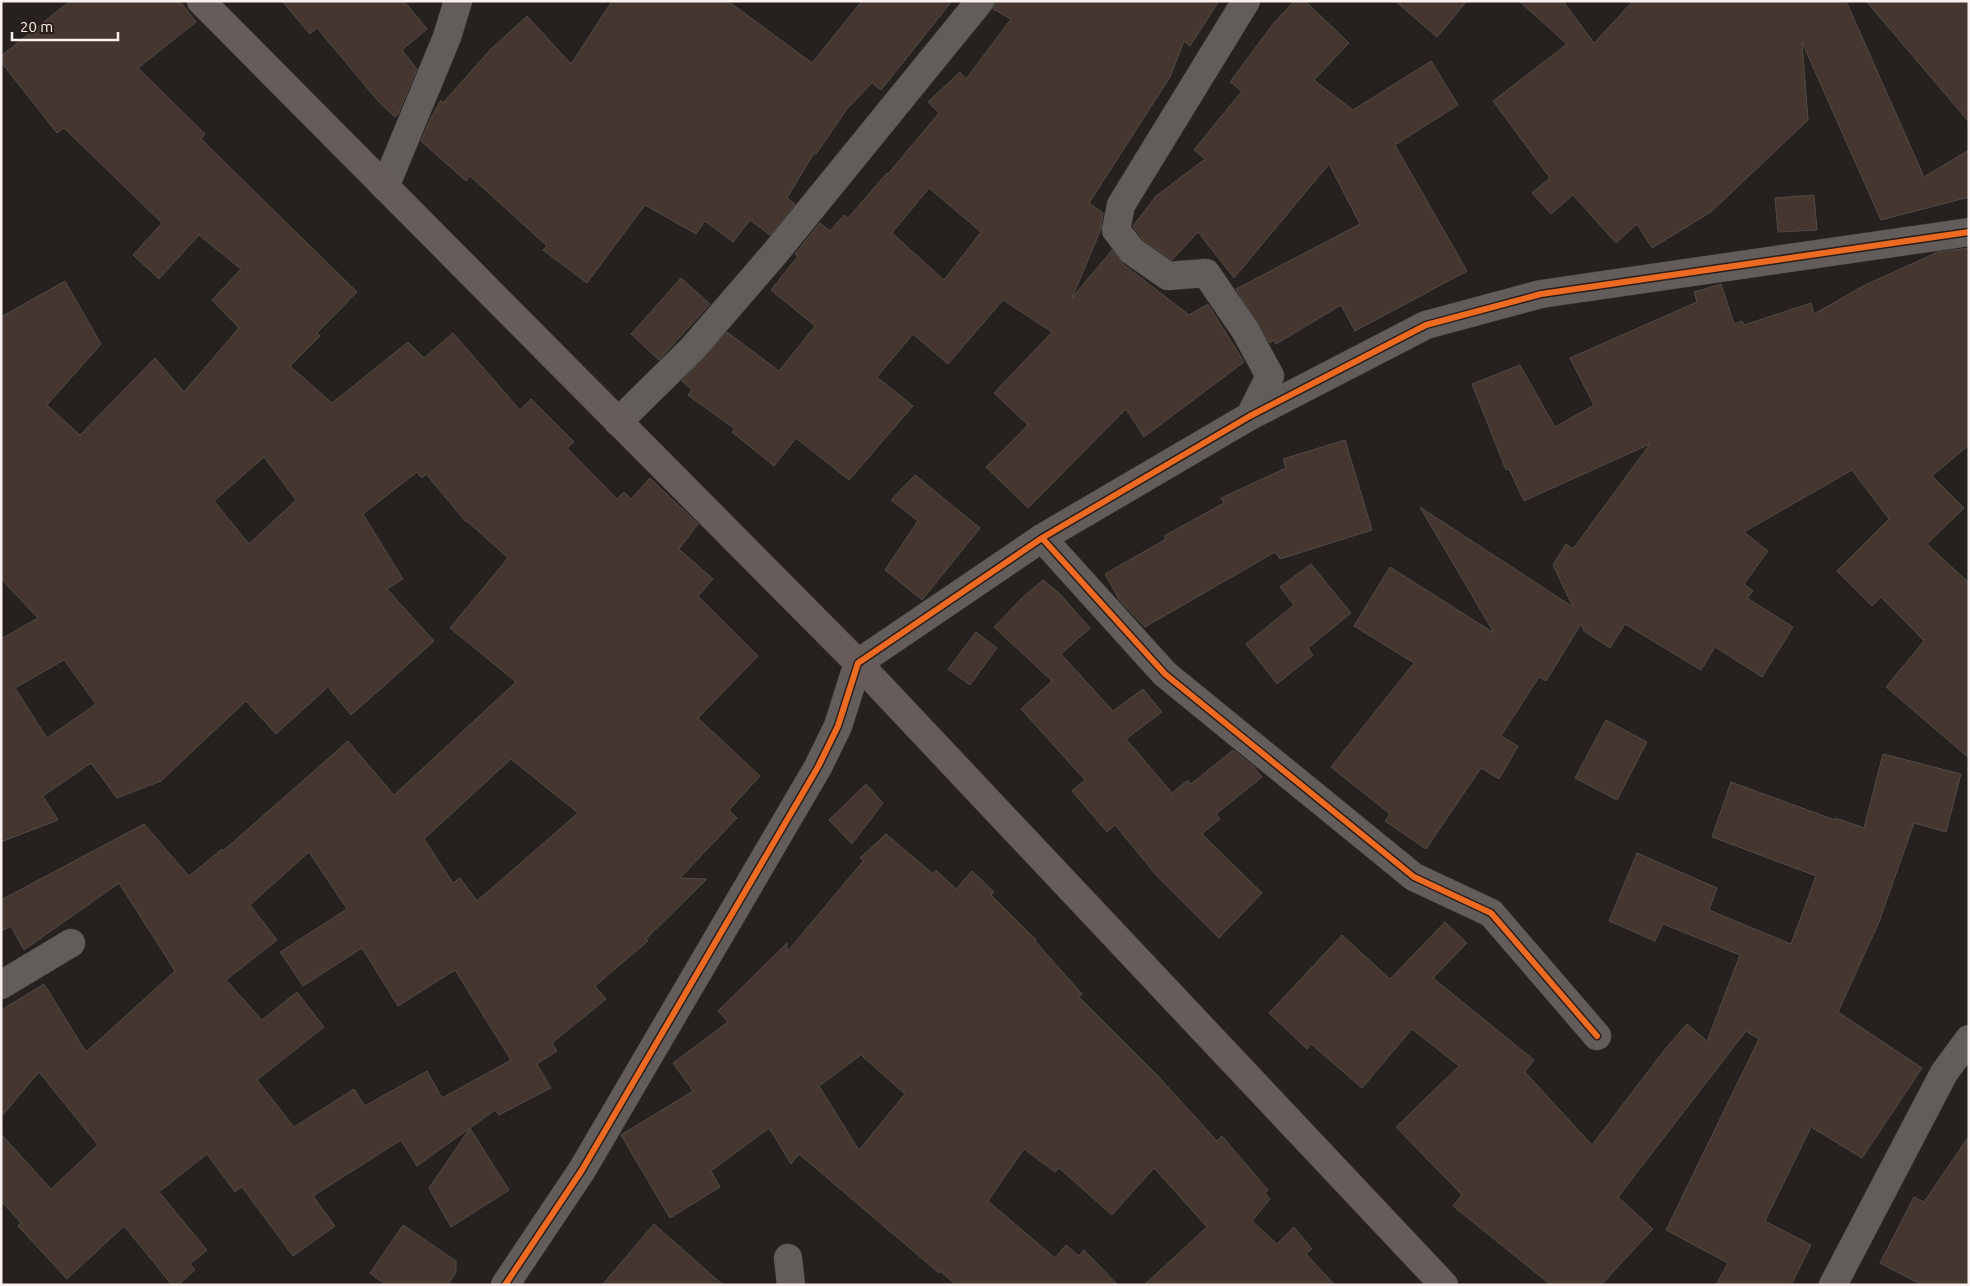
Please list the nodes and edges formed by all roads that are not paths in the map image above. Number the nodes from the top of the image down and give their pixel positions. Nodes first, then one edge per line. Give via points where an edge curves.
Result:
1 (201, 1) edge
2 (458, 1) edge
3 (980, 1) edge
4 (1246, 1) edge
5 (386, 187) junction
6 (1969, 232) edge
7 (1250, 416) junction
8 (618, 422) junction
9 (1042, 538) junction
10 (858, 663) junction
11 (72, 943) dead end
12 (1, 985) edge
13 (1597, 1036) dead end
14 (1969, 1039) edge
15 (788, 1258) dead end
16 (505, 1285) edge
17 (791, 1285) edge
18 (1444, 1285) edge
19 (1833, 1285) edge

1 - 5 main road
2 - 5 street
3 - 8 street via 693,348
4 - 7 street via 1121,205 1116,230 1132,251 1168,276 1206,273 1246,330 1270,376
5 - 8 main road
6 - 7 street via 1541,294 1426,325
7 - 9 street
8 - 10 main road
9 - 10 street
9 - 13 street via 1166,674 1414,877 1490,913
10 - 16 street via 838,726 818,767 582,1170
10 - 18 main road
11 - 12 street
14 - 19 street via 1944,1073
15 - 17 street

